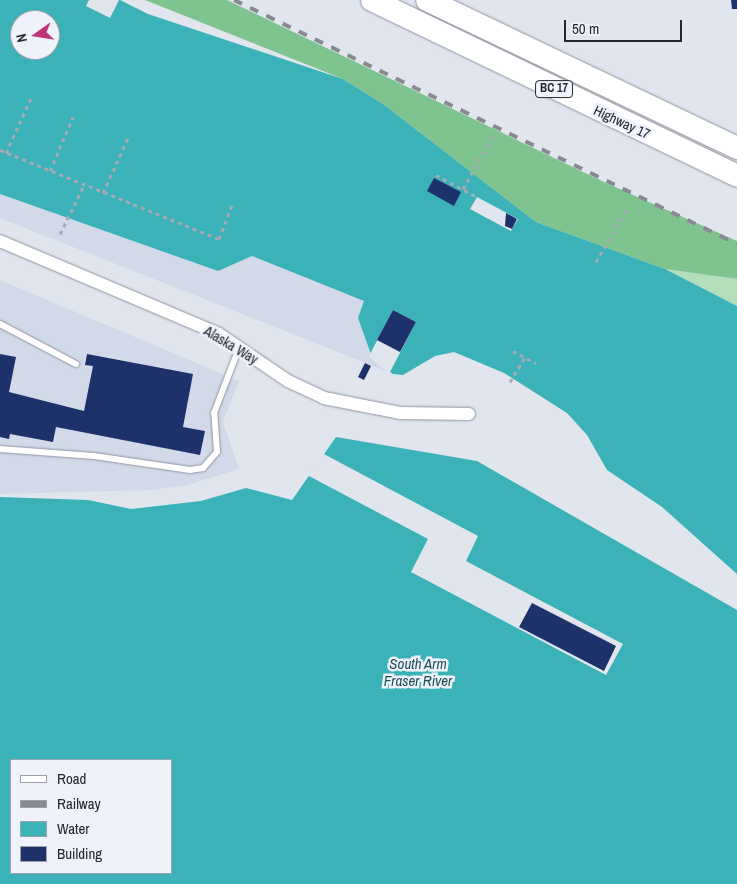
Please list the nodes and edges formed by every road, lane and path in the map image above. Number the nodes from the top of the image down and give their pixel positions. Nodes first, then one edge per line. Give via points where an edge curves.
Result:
1 (372, 0) edge
2 (427, 0) edge
3 (31, 98) dead end
4 (73, 117) dead end
5 (493, 135) dead end
6 (128, 138) dead end
7 (737, 148) edge
8 (0, 150) edge
9 (6, 153) junction
10 (50, 171) junction
11 (436, 175) dead end
12 (737, 176) edge
13 (84, 185) junction
14 (463, 189) junction
15 (103, 193) junction
16 (477, 197) dead end
17 (232, 205) dead end
18 (628, 206) dead end
19 (60, 234) dead end
20 (0, 241) edge
21 (596, 262) dead end
22 (0, 324) edge
23 (239, 348) junction
24 (513, 351) dead end
25 (525, 357) junction
26 (536, 363) dead end
27 (76, 364) dead end
28 (510, 382) dead end
29 (469, 414) dead end
30 (0, 449) edge

1 - 12 highway, Highway 17 / BC 17
2 - 7 highway, Highway 17 / BC 17
3 - 9 path
4 - 10 path
5 - 14 path
6 - 15 path
8 - 9 path
9 - 10 path
10 - 13 path
11 - 14 path
13 - 15 path
13 - 19 path
14 - 16 path
15 - 17 path via 219,239
18 - 21 path
20 - 23 street, Alaska Way via 219,334
22 - 27 lane
23 - 29 street, Alaska Way via 288,381 324,398 400,413
23 - 30 lane via 214,413 217,452 203,468 190,470 94,456
24 - 25 path
25 - 26 path
25 - 28 path

